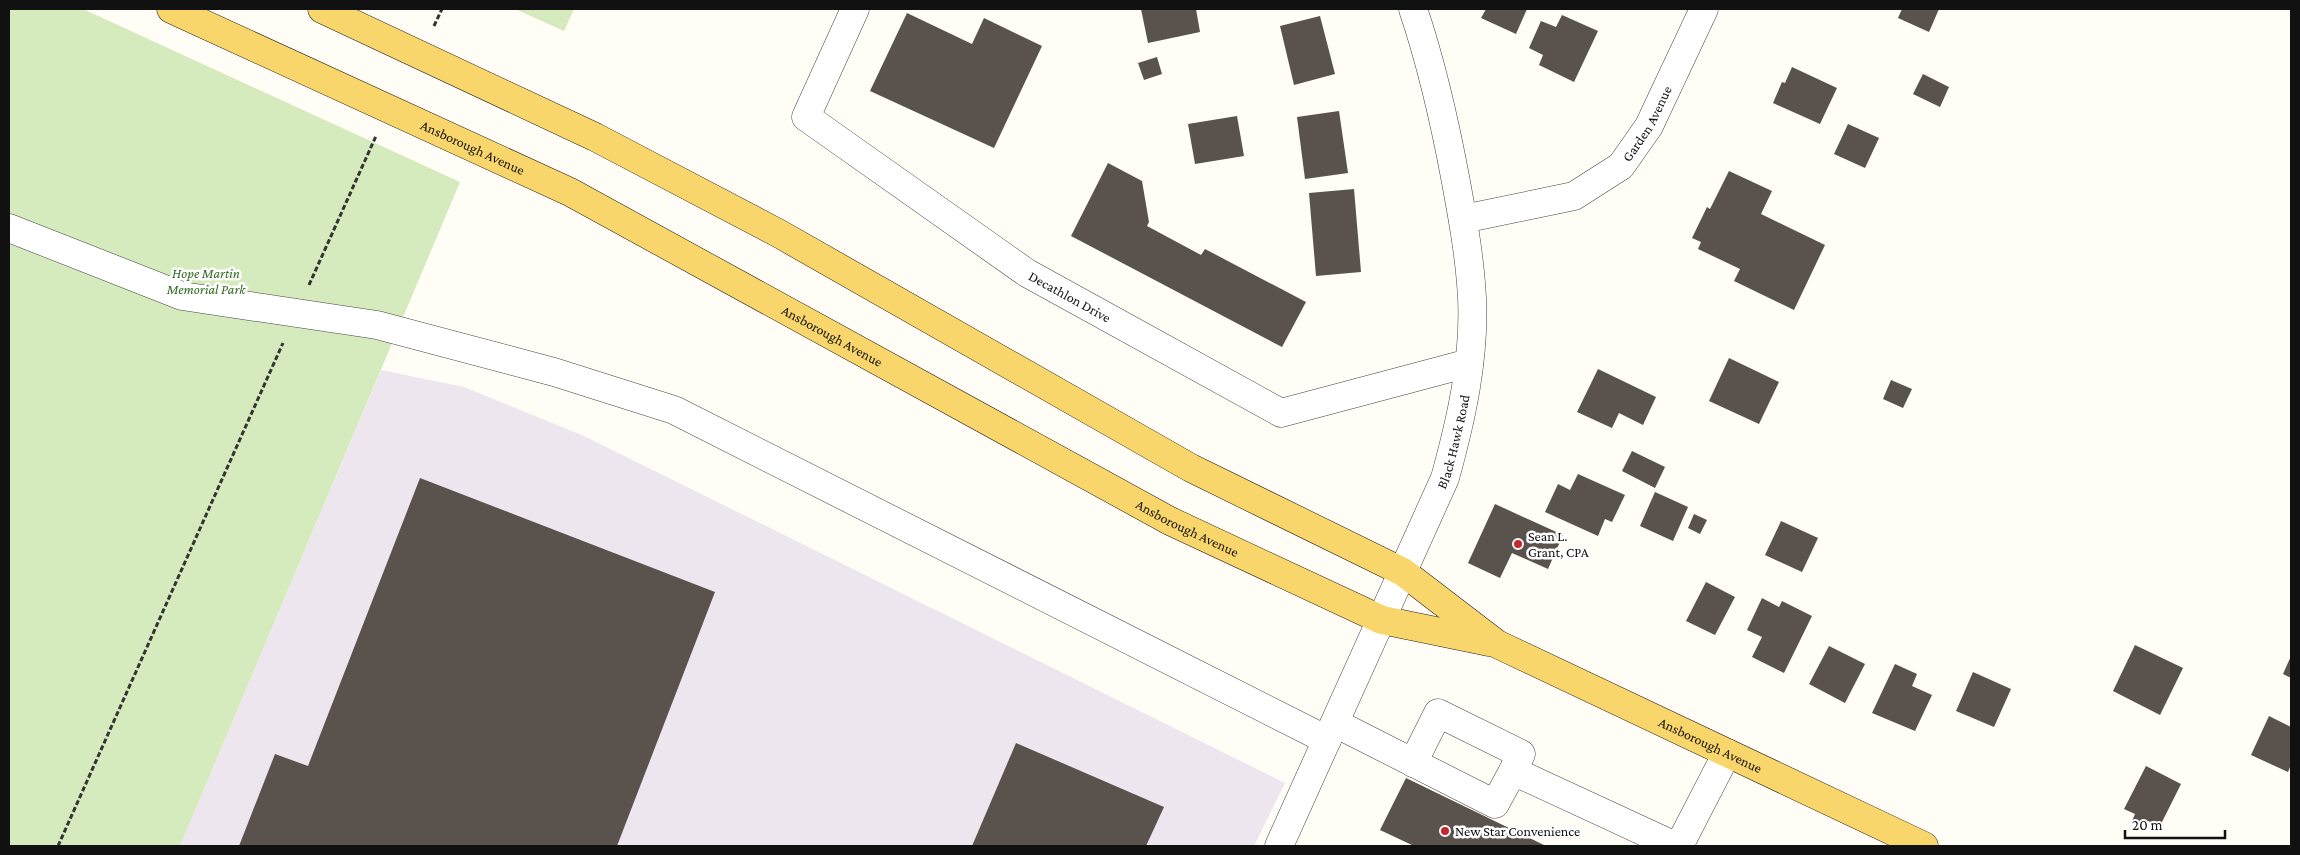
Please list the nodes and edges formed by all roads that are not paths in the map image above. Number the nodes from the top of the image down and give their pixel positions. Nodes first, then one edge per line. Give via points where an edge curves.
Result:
1 (171, 9) edge
2 (322, 9) edge
3 (856, 9) edge
4 (1413, 9) edge
5 (1704, 9) edge
6 (1463, 219) junction
7 (9, 228) edge
8 (1469, 362) junction
9 (1403, 572) junction
10 (1382, 620) junction
11 (1497, 644) junction
12 (1331, 732) junction
13 (1727, 753) junction
14 (1413, 763) junction
15 (1513, 771) junction
16 (1279, 846) edge
17 (1675, 846) edge
18 (1679, 846) edge
19 (1924, 846) edge

1 - 10 main road, Ansborough Avenue via 570,192 1170,521
2 - 9 main road, Ansborough Avenue via 595,137 770,228 1190,468
3 - 8 street, Decathlon Drive via 806,116 1027,272 1281,413
4 - 6 street, Black Hawk Road via 1426,46 1446,128
5 - 6 street, Garden Avenue via 1649,126 1620,166 1574,196
6 - 8 street, Black Hawk Road via 1472,299
7 - 12 street via 182,296 377,324 554,372 674,410
8 - 9 street, Black Hawk Road via 1460,424 1445,478
9 - 10 street, Black Hawk Road
9 - 11 main road, Ansborough Avenue
10 - 11 main road, Ansborough Avenue
10 - 12 street, Black Hawk Road
11 - 13 main road, Ansborough Avenue
12 - 14 street
12 - 16 street, Black Hawk Road
13 - 18 street
13 - 19 main road, Ansborough Avenue
14 - 15 street via 1495,804
14 - 15 street via 1438,713 1521,754
15 - 17 street

